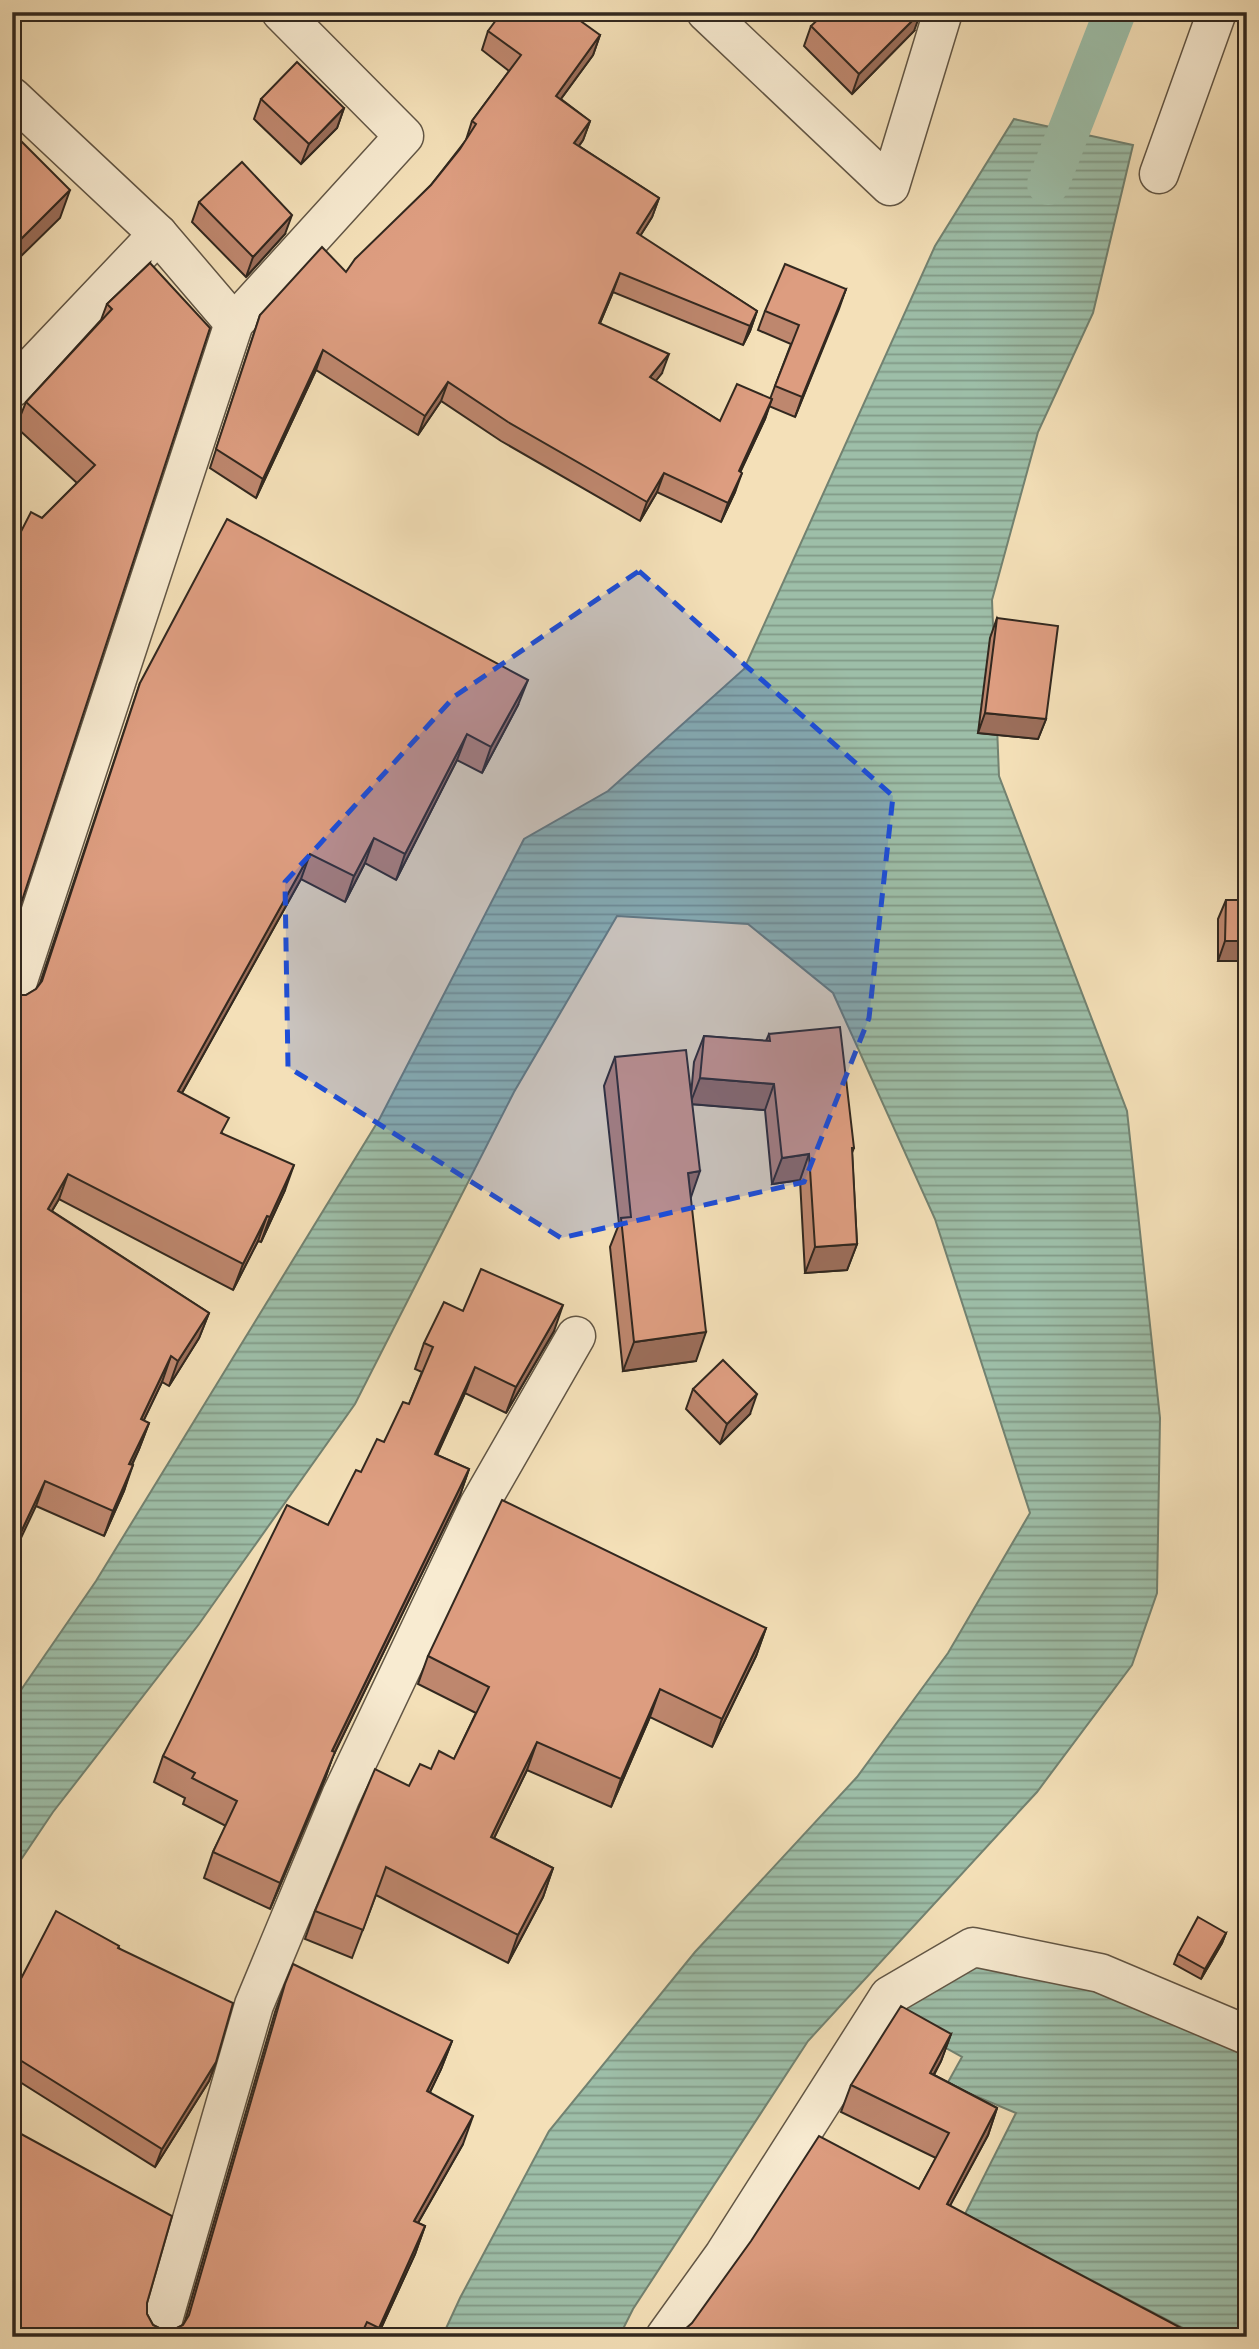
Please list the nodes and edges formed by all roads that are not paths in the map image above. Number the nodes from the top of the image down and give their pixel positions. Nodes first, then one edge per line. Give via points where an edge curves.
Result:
1 (281, 12) edge
2 (706, 12) edge
3 (943, 12) edge
4 (1217, 12) edge
5 (12, 97) edge
6 (1159, 174) dead end
7 (158, 234) junction
8 (234, 323) junction
9 (12, 388) edge
10 (12, 999) edge
11 (576, 1336) dead end
12 (1247, 2035) edge
13 (158, 2337) edge
14 (665, 2337) edge

1 - 8 street via 404,136
2 - 3 street via 890,186
4 - 6 street
5 - 7 street
7 - 8 street
7 - 9 street
8 - 10 street
11 - 13 street via 479,1505 336,1808 254,2005
12 - 14 street via 1100,1973 973,1947 888,1996 724,2255

